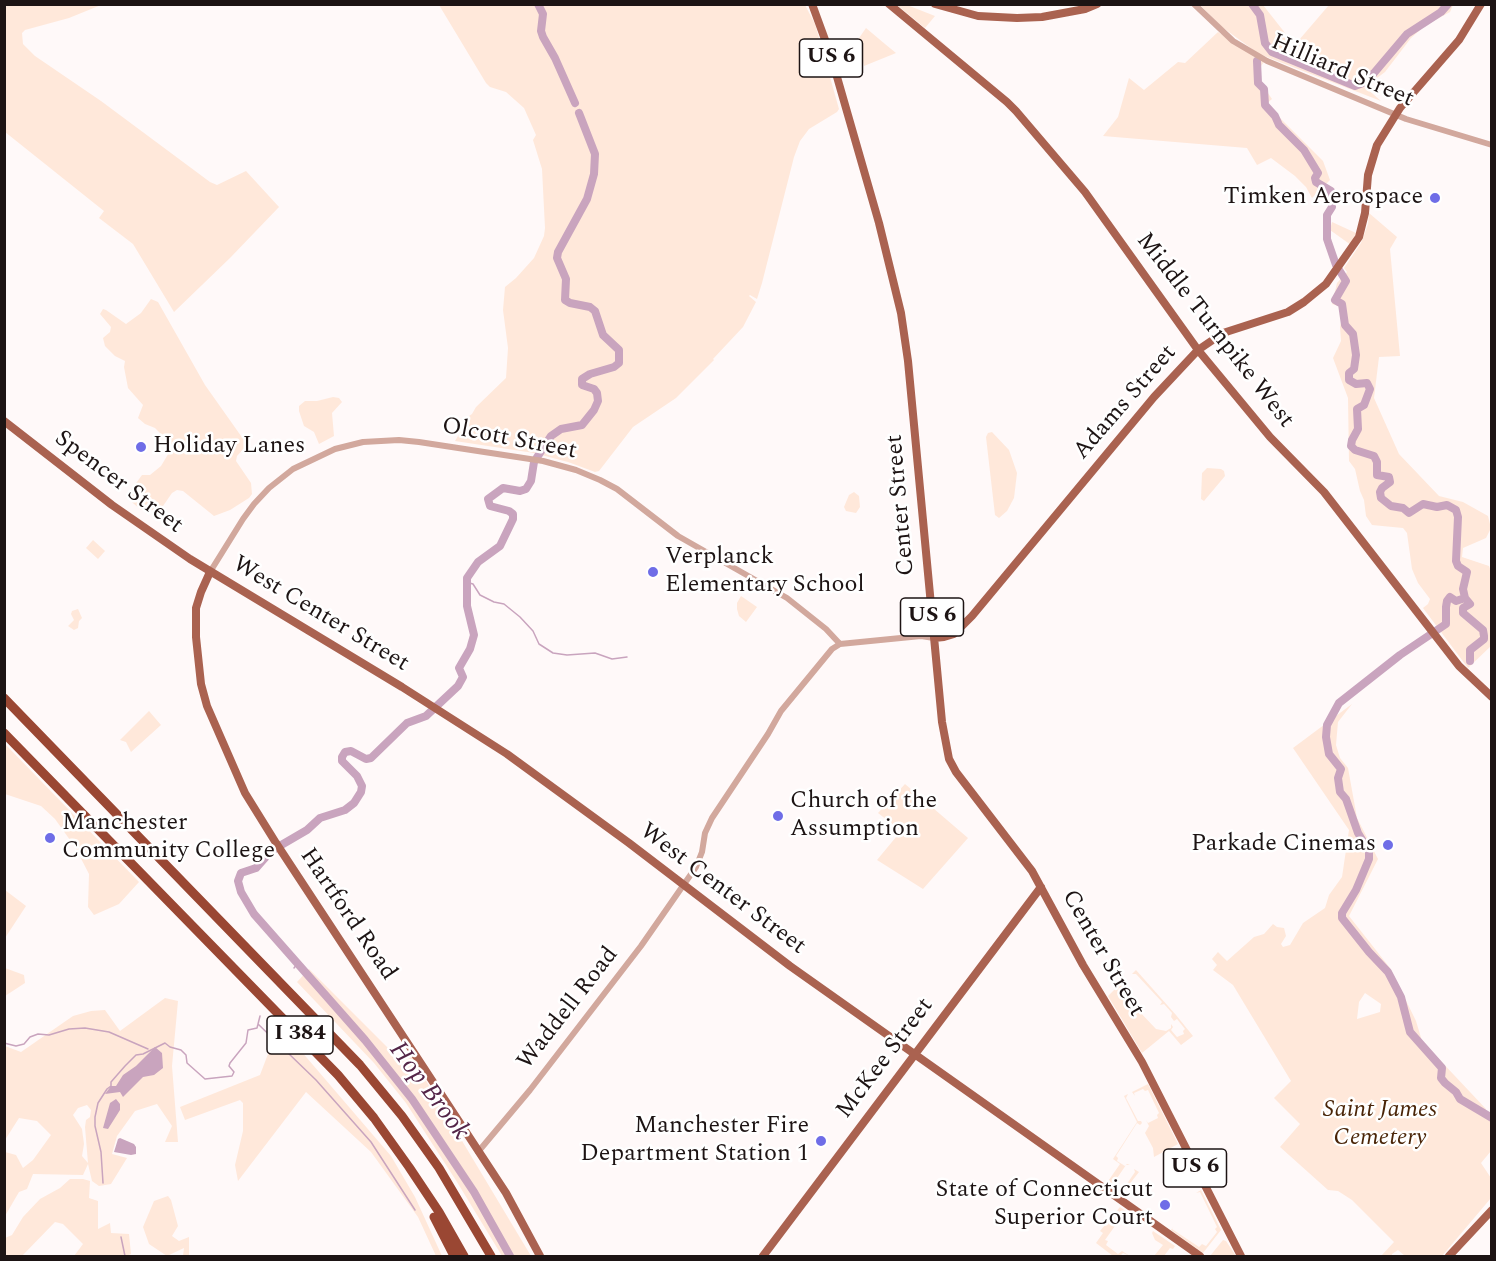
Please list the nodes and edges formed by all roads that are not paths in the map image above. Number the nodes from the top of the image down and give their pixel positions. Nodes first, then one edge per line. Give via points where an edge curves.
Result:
1 (812, 4) edge
2 (889, 4) edge
3 (935, 4) edge
4 (1097, 4) edge
5 (1194, 4) edge
6 (1481, 4) edge
7 (1395, 115) junction
8 (1491, 145) edge
9 (1198, 350) junction
10 (4, 422) edge
11 (210, 572) junction
12 (933, 638) junction
13 (840, 644) junction
14 (1491, 697) edge
15 (4, 698) edge
16 (4, 733) edge
17 (683, 885) junction
18 (1041, 887) junction
19 (914, 1054) junction
20 (478, 1152) junction
21 (409, 1167) junction
22 (1491, 1204) edge
23 (1491, 1210) edge
24 (1468, 1234) junction
25 (454, 1257) edge
26 (464, 1257) edge
27 (491, 1257) edge
28 (540, 1257) edge
29 (764, 1257) edge
30 (1200, 1257) edge
31 (1242, 1257) edge
32 (1449, 1257) edge

1 - 12 main road, Center Street / US 6 via 887,251 899,305
2 - 9 main road, Middle Turnpike West via 1016,111 1085,192
3 - 4 main road via 1001,18 1042,18
5 - 7 street, Hilliard Street via 1217,27 1267,61
6 - 7 main road, Adams Street via 1459,40
7 - 8 street, Hilliard Street
7 - 9 main road, Adams Street via 1373,156 1359,237 1339,268 1316,293 1288,312 1223,333
9 - 12 main road, Adams Street via 1154,397 972,616 954,634
9 - 14 main road, Middle Turnpike West via 1270,437 1324,492 1467,675
10 - 11 main road, Spencer Street via 112,505
11 - 13 street, Olcott Street via 243,519 266,491 293,469 335,449 363,442 399,440 529,458 576,470 609,484 678,536 787,598
11 - 17 main road, West Center Street via 503,751
11 - 20 main road, Hartford Road via 196,608 201,684 245,793
12 - 13 street
12 - 18 main road, Center Street / US 6 via 943,728 951,762
13 - 17 street, Waddell Road via 833,647 781,711 712,818 699,860
15 - 27 highway, I 384 via 332,1034 386,1096 448,1182
16 - 21 highway, I 384 via 338,1076
17 - 19 main road, West Center Street
17 - 20 street, Waddell Road via 641,946
18 - 19 main road, McKee Street
18 - 31 main road, Center Street / US 6 via 1142,1062
19 - 29 main road, McKee Street
19 - 30 main road, West Center Street
20 - 28 main road, Hartford Road via 506,1193
21 - 25 highway
21 - 26 highway, I 384
22 - 24 main road
23 - 24 main road
24 - 32 main road

